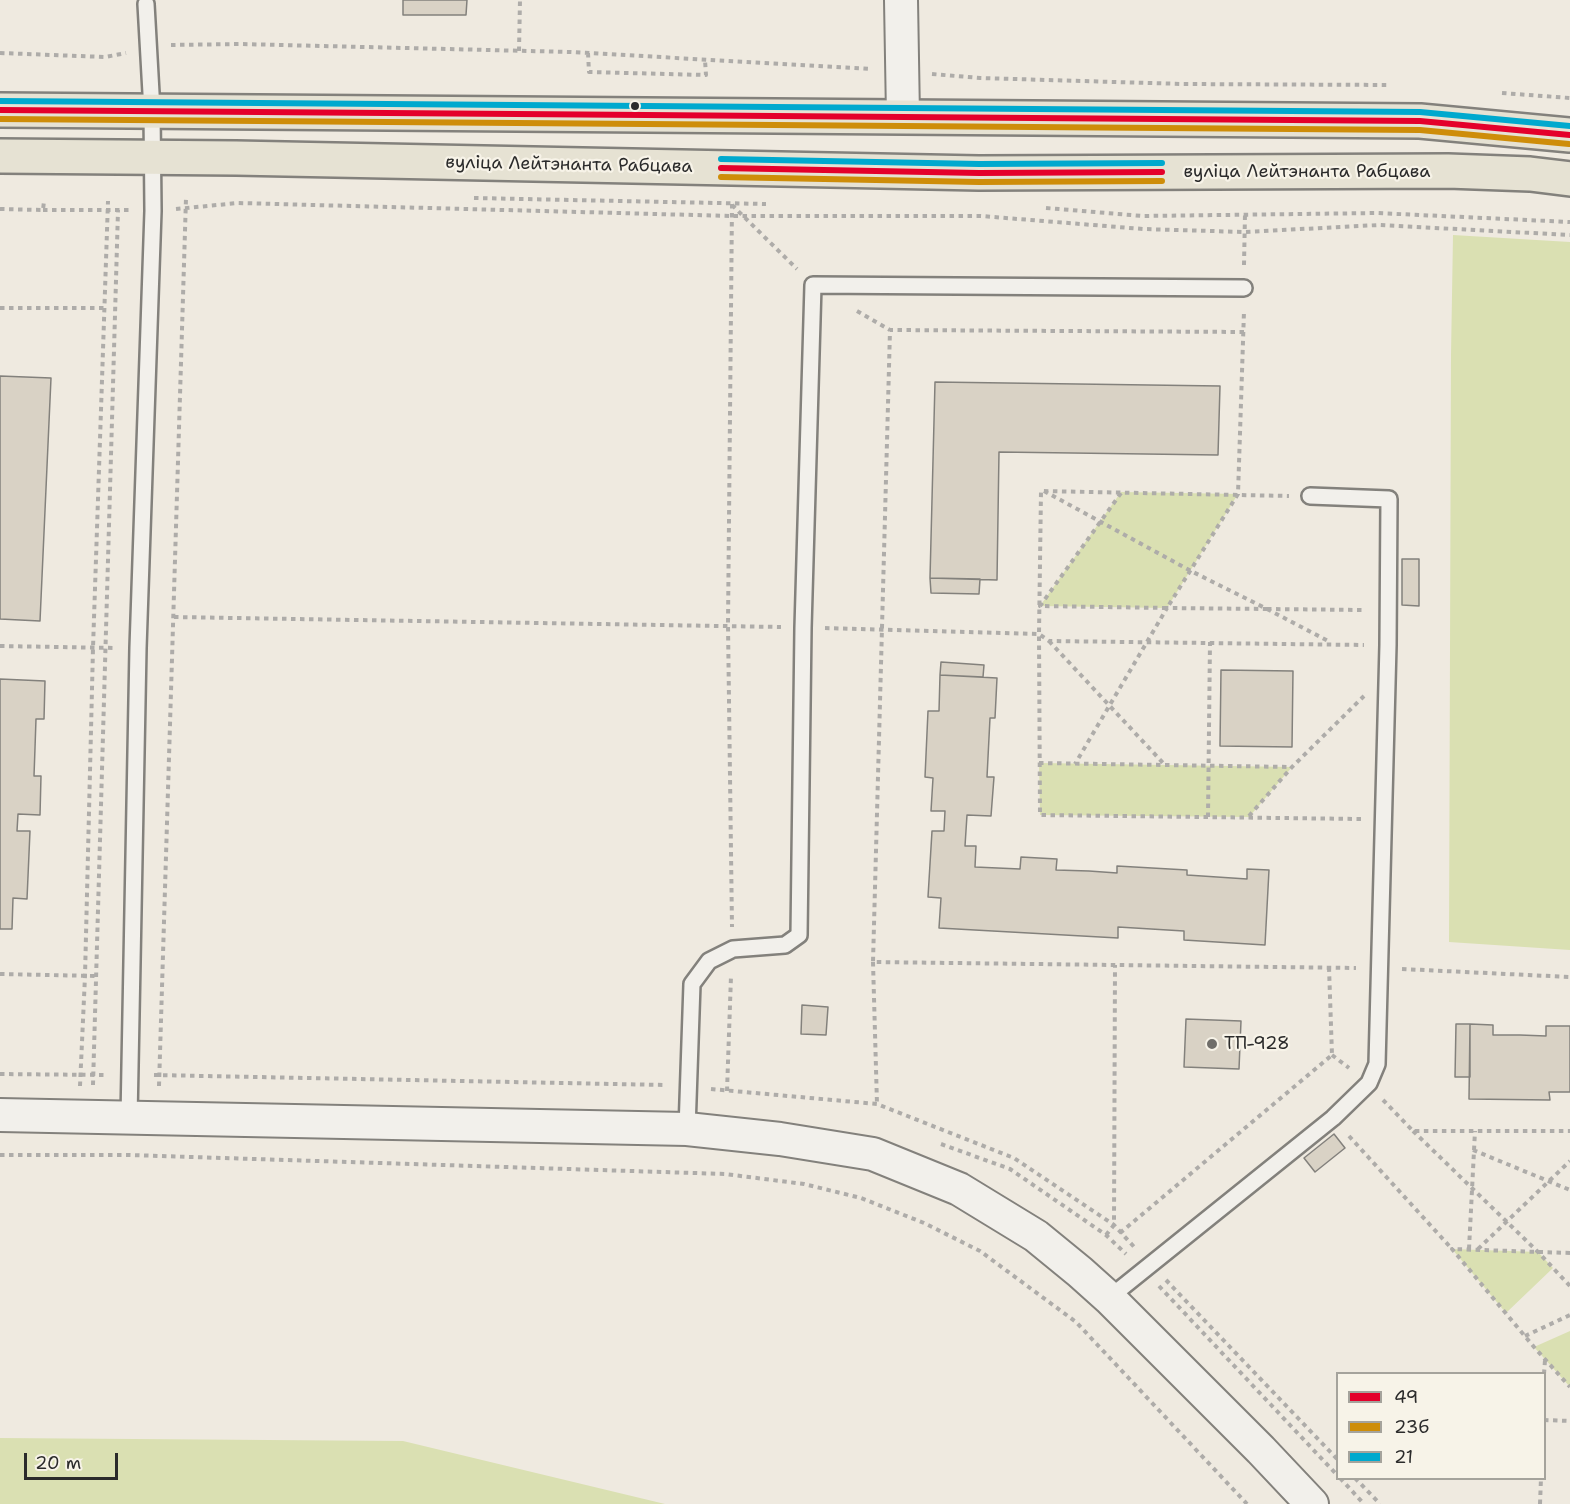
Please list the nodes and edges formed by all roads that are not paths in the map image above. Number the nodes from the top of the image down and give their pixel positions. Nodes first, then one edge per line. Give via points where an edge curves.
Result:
1 (901, 0) edge
2 (146, 4) dead end
3 (0, 110) edge
4 (152, 111) junction
5 (903, 116) junction
6 (1570, 135) edge
7 (0, 156) edge
8 (152, 157) junction
9 (1570, 178) edge
10 (1244, 288) road end
11 (1310, 496) road end
12 (0, 1115) edge
13 (129, 1118) junction
14 (687, 1129) junction
15 (1109, 1298) junction
16 (1312, 1504) edge

1 - 5 street
2 - 4 lane
3 - 4 highway
4 - 5 highway
4 - 8 lane
5 - 6 highway via 1420,121
7 - 8 highway, вуліца Лейтэнанта Рабцава
8 - 9 highway, вуліца Лейтэнанта Рабцава via 979,172 1448,171
8 - 13 lane
10 - 14 lane via 813,285 799,935 785,945 733,949 709,960 692,984
11 - 15 lane via 1389,499 1377,1064 1368,1083 1333,1118
12 - 13 street
13 - 14 street
14 - 15 street via 873,1154 959,1189 1017,1224
15 - 16 street

